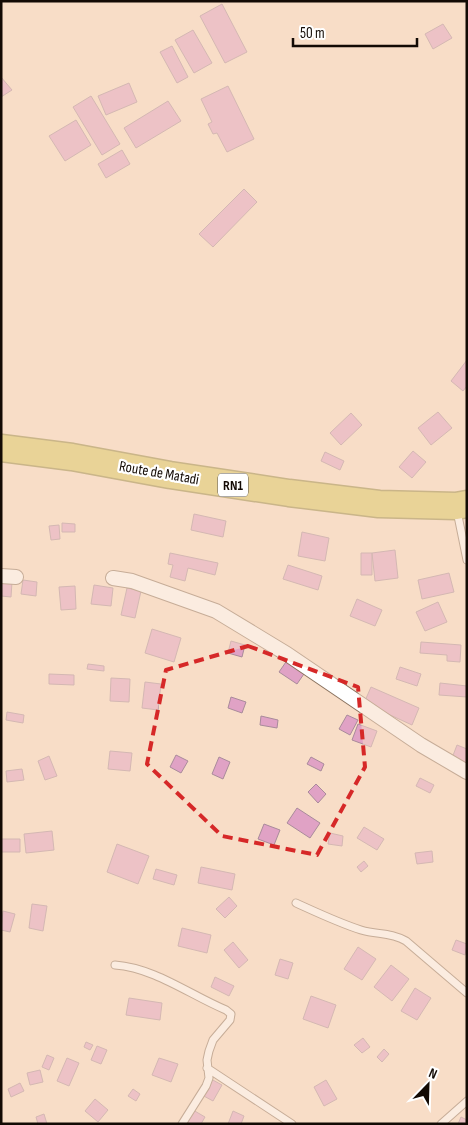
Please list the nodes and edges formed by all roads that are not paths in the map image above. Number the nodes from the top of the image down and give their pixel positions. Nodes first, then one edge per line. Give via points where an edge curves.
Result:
1 (1, 448) edge
2 (462, 505) edge
3 (467, 560) edge
4 (1, 576) edge
5 (16, 577) dead end
6 (113, 578) dead end
7 (467, 772) edge
8 (296, 903) dead end
9 (116, 965) dead end
10 (467, 993) edge
11 (207, 1068) junction
12 (467, 1101) edge
13 (182, 1124) edge
14 (292, 1124) edge
15 (441, 1124) edge

1 - 2 highway, Route de Matadi / RN1 via 289,494 380,504
2 - 3 lane
4 - 5 street
6 - 7 street via 132,581 216,611
8 - 10 lane via 366,932 398,936
9 - 11 lane via 132,966 150,973 231,1014 209,1051
11 - 13 lane via 209,1078 206,1086
11 - 14 lane
12 - 15 lane

